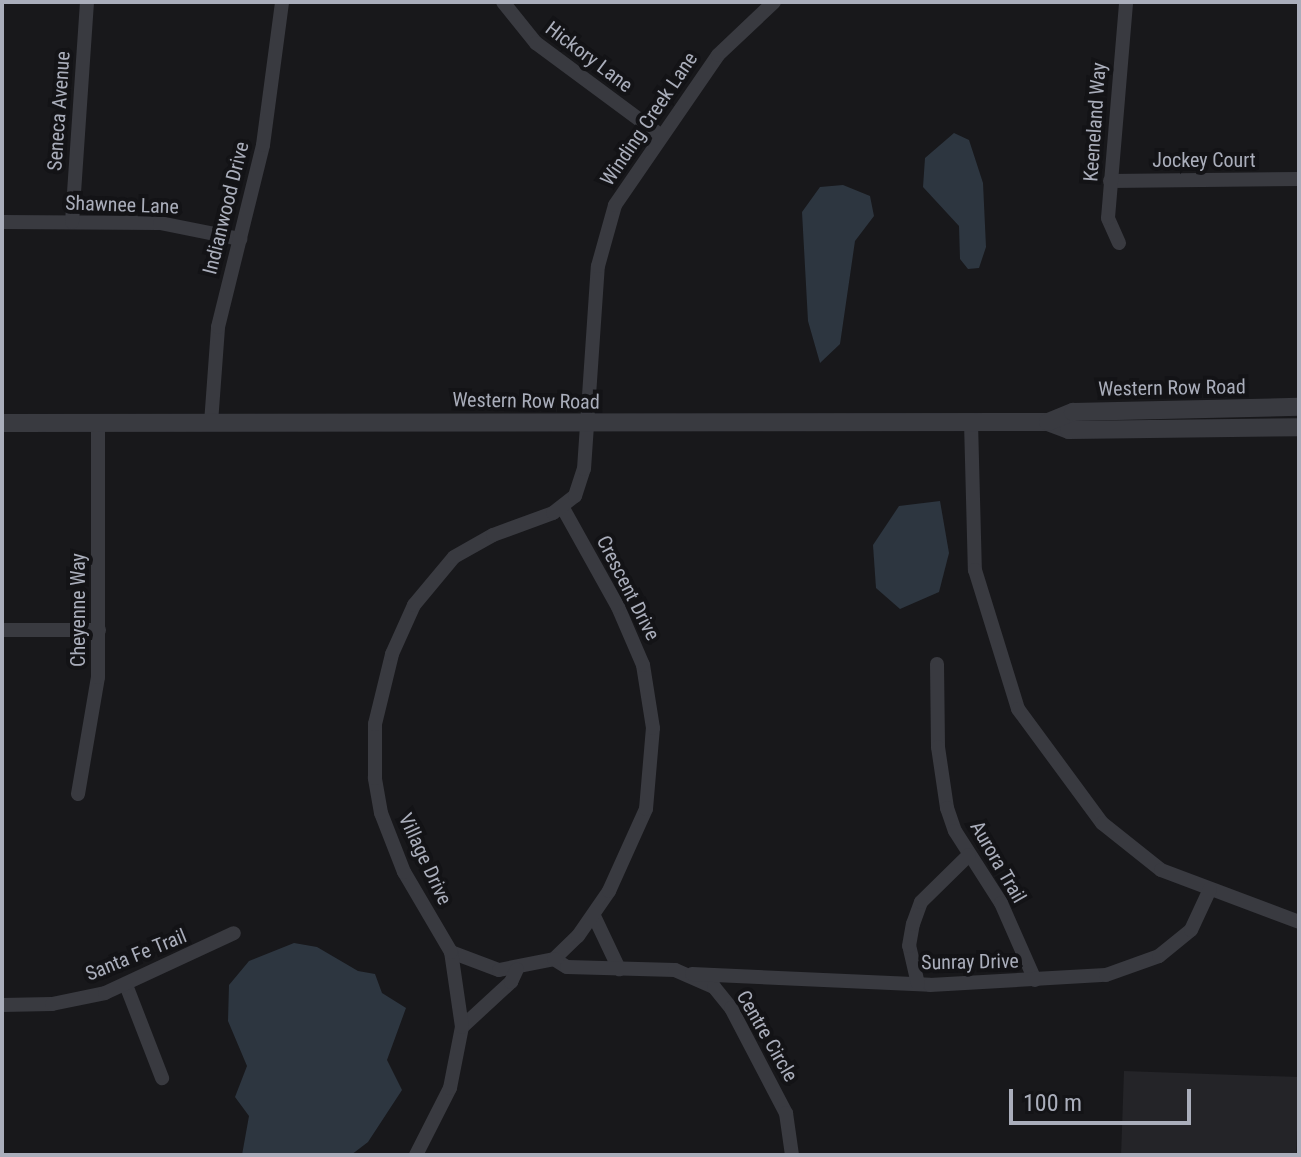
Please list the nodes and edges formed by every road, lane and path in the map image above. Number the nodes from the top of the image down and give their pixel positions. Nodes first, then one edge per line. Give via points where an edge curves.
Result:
1 (87, 2) edge
2 (282, 2) edge
3 (503, 2) edge
4 (774, 2) edge
5 (1126, 2) edge
6 (659, 134) junction
7 (1299, 179) edge
8 (1110, 181) junction
9 (2, 222) edge
10 (72, 222) junction
11 (240, 239) junction
12 (1119, 243) dead end
13 (1299, 407) edge
14 (971, 422) junction
15 (1048, 422) junction
16 (2, 423) edge
17 (98, 423) junction
18 (211, 423) junction
19 (587, 425) junction
20 (1299, 427) edge
21 (563, 508) junction
22 (2, 630) edge
23 (99, 630) junction
24 (937, 664) dead end
25 (78, 794) dead end
26 (969, 855) junction
27 (1210, 889) junction
28 (594, 916) junction
29 (1299, 922) edge
30 (234, 933) dead end
31 (451, 952) junction
32 (554, 959) junction
33 (517, 969) junction
34 (619, 969) junction
35 (692, 974) junction
36 (1035, 980) junction
37 (918, 984) junction
38 (126, 985) junction
39 (2, 1005) edge
40 (462, 1027) junction
41 (162, 1078) dead end
42 (416, 1155) edge
43 (792, 1155) edge

1 - 10 street, Seneca Avenue
2 - 11 street, Indianwood Drive via 273,91
3 - 6 street, Hickory Lane via 536,43
4 - 6 street, Winding Creek Lane via 735,34
5 - 8 street, Keeneland Way
6 - 19 street, Winding Creek Lane via 627,181 606,231 594,302
7 - 8 street, Jockey Court
8 - 12 street, Keeneland Way via 1108,218
9 - 10 street, Shawnee Lane
10 - 11 street, Shawnee Lane via 160,223
11 - 18 street, Indianwood Drive via 218,327
13 - 15 street, Western Row Road via 1073,412
14 - 15 street, Western Row Road
14 - 19 street, Western Row Road
14 - 27 street via 975,570 1018,709 1102,823 1161,870
15 - 20 street, Western Row Road via 1069,430
16 - 17 street, Western Row Road
17 - 18 street, Western Row Road
17 - 23 street, Cheyenne Way
18 - 19 street, Western Row Road
19 - 21 street via 580,487
21 - 28 street, Crescent Drive via 634,640 650,692 653,728 646,809 622,868
21 - 31 street, Village Drive via 493,535 441,568 402,628 382,688 373,751 381,813 416,897
22 - 23 street
23 - 25 street, Cheyenne Way via 96,696
24 - 26 street, Aurora Trail via 941,782 955,831
26 - 36 street, Aurora Trail via 1001,903
26 - 37 street via 921,902 909,946
27 - 29 street
27 - 36 street, Sunray Drive via 1191,930 1159,956 1106,975
28 - 32 street, Crescent Drive
28 - 34 street
30 - 38 street, Santa Fe Trail
31 - 33 street via 490,969
31 - 40 street, Village Drive
32 - 33 street
32 - 34 street via 567,967
33 - 40 street via 511,982
34 - 35 street
35 - 37 street, Sunray Drive
35 - 43 street, Centre Circle via 714,987 731,1008 786,1113
36 - 37 street, Sunray Drive
38 - 39 street, Santa Fe Trail via 70,1001
38 - 41 street
40 - 42 street, Village Drive via 447,1096

